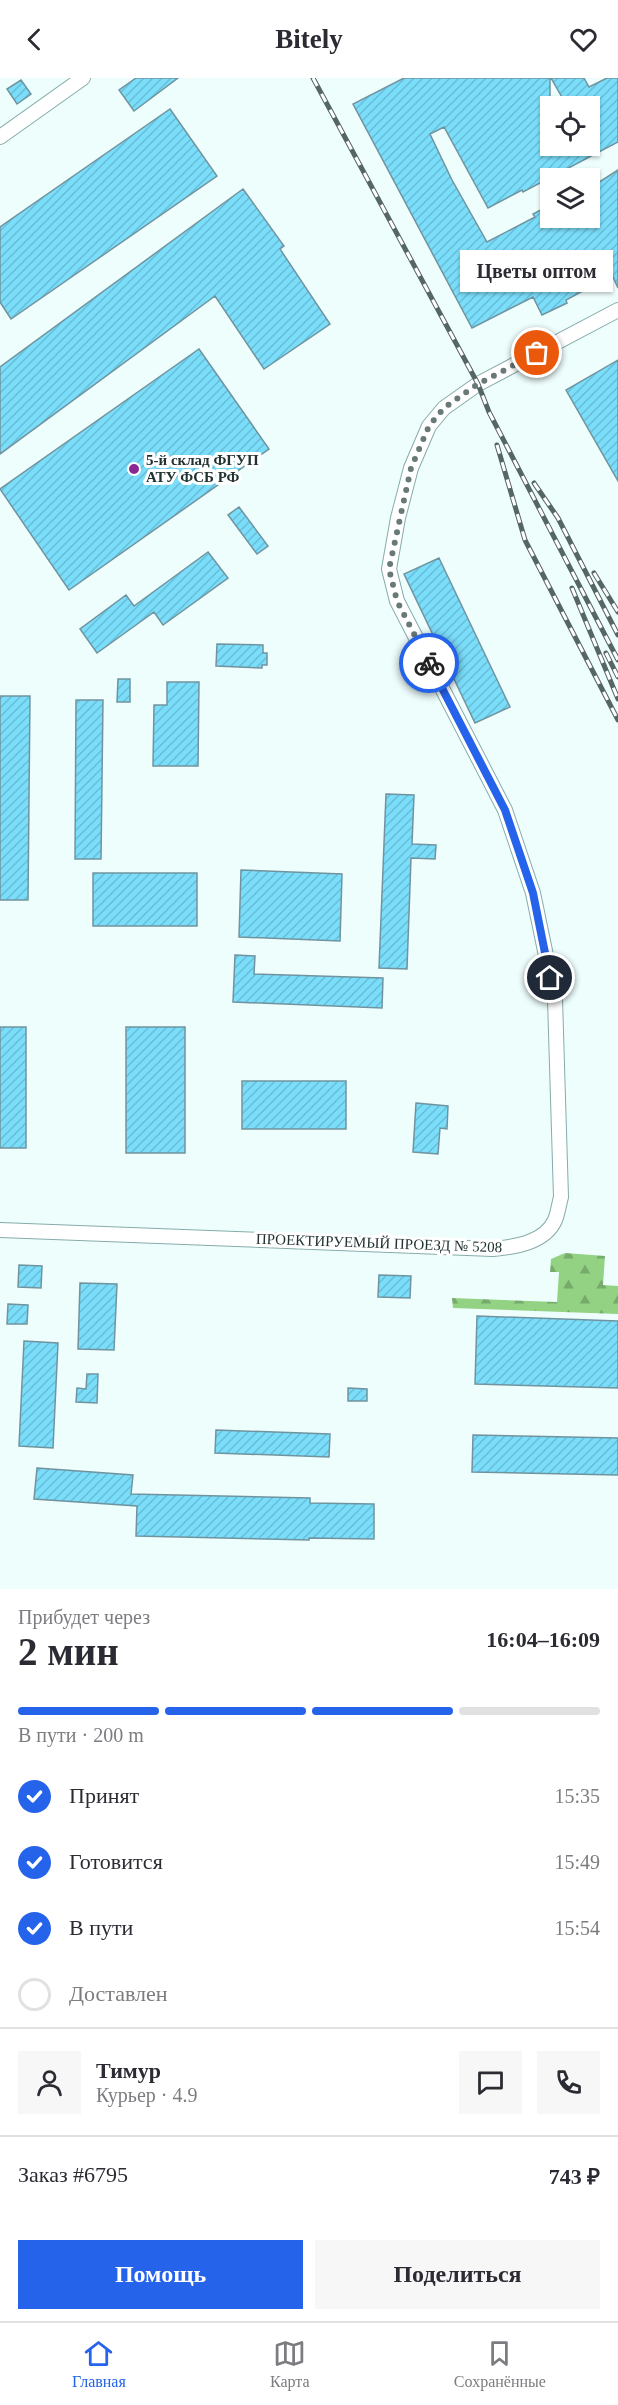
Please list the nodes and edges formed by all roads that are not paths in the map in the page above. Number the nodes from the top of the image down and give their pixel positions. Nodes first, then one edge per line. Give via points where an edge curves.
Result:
1 (83, 78) edge
2 (0, 137) edge
3 (618, 310) edge
4 (0, 1230) edge

1 - 2 street
3 - 4 street, ПРОЕКТИРУЕМЫЙ ПРОЕЗД № 5208 via 478,384 444,408 429,426 411,468 389,569 397,601 505,810 533,893 555,999 561,1197 555,1222 540,1237 518,1246 493,1249

